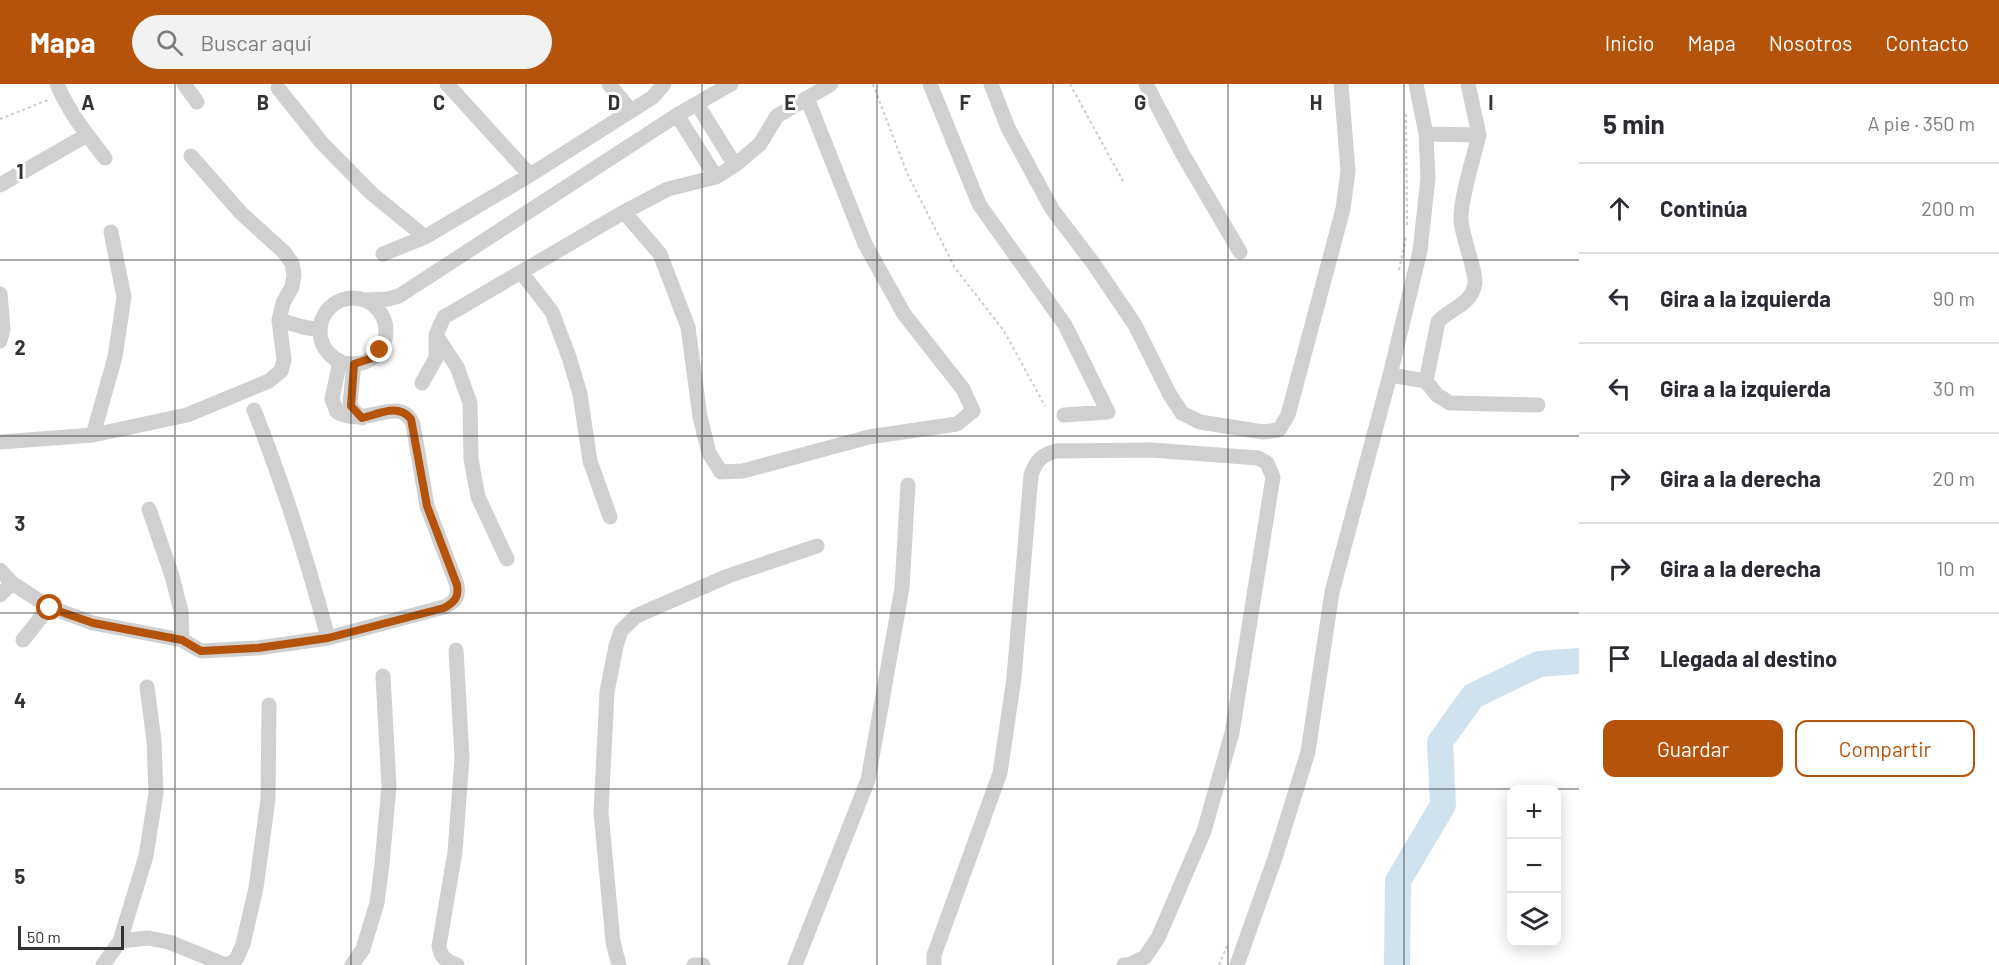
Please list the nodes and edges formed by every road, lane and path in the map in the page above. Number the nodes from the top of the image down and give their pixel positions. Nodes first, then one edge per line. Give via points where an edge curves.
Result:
1 (184, 84) edge
2 (447, 84) edge
3 (609, 84) edge
4 (664, 84) edge
5 (831, 84) edge
6 (873, 84) edge
7 (930, 84) edge
8 (991, 84) edge
9 (1070, 84) edge
10 (1146, 84) edge
11 (1341, 84) edge
12 (1416, 84) edge
13 (1468, 84) edge
14 (725, 85) edge
15 (278, 88) dead end
16 (59, 89) edge
17 (703, 95) edge
18 (807, 98) junction
19 (197, 102) dead end
20 (631, 111) junction
21 (677, 115) junction
22 (0, 118) edge
23 (1426, 134) junction
24 (87, 135) junction
25 (1479, 135) junction
26 (191, 156) dead end
27 (105, 158) dead end
28 (735, 165) junction
29 (530, 175) junction
30 (716, 177) junction
31 (1124, 183) dead end
32 (0, 185) edge
33 (624, 212) junction
34 (111, 232) dead end
35 (425, 237) junction
36 (1240, 252) dead end
37 (383, 254) dead end
38 (521, 272) junction
39 (0, 294) edge
40 (399, 296) junction
41 (365, 300) junction
42 (279, 320) junction
43 (386, 326) junction
44 (320, 330) junction
45 (436, 335) junction
46 (0, 341) edge
47 (347, 363) junction
48 (1390, 375) junction
49 (1426, 381) junction
50 (422, 384) dead end
51 (1538, 405) dead end
52 (1045, 406) dead end
53 (254, 410) dead end
54 (1064, 416) dead end
55 (93, 435) junction
56 (0, 442) edge
57 (908, 484) dead end
58 (149, 509) dead end
59 (610, 517) dead end
60 (817, 546) dead end
61 (507, 559) dead end
62 (0, 570) edge
63 (12, 583) junction
64 (0, 595) edge
65 (50, 608) junction
66 (328, 638) junction
67 (23, 640) dead end
68 (182, 640) junction
69 (456, 650) dead end
70 (383, 676) dead end
71 (147, 687) dead end
72 (269, 705) dead end
73 (120, 941) junction
74 (107, 964) edge
75 (235, 964) edge
76 (352, 965) edge
77 (457, 965) edge
78 (619, 965) edge
79 (694, 965) edge
80 (703, 965) edge
81 (795, 965) edge
82 (934, 965) edge
83 (1124, 965) edge
84 (1238, 965) edge

1 - 19 street
2 - 29 street
3 - 20 street
4 - 20 street via 653,97
5 - 18 street
6 - 52 path via 907,173 956,268 1004,331
7 - 54 street via 979,204 1065,325 1108,412
8 - 11 street via 1008,128 1052,209 1135,325 1182,413 1200,422 1263,432 1279,429 1288,415 1343,209 1348,171
9 - 31 path
10 - 36 street
12 - 23 street
13 - 25 street
14 - 17 street
15 - 35 street via 322,143 371,193
16 - 22 path
16 - 24 street
17 - 21 street
17 - 28 street
18 - 28 street via 777,116 760,144
18 - 33 street via 865,244 904,314 963,389 973,411 957,424 869,437 743,471 721,472 709,453 700,417 688,327 660,254
20 - 29 street
21 - 30 street
21 - 40 street
23 - 25 street
23 - 48 street via 1428,178 1420,251
24 - 27 street
24 - 32 street
25 - 49 street via 1461,220 1475,283 1462,306 1438,322
26 - 42 street via 292,263 292,286
28 - 30 street
29 - 35 street
30 - 33 street via 668,189
33 - 38 street
34 - 55 street via 124,297 115,357
35 - 37 street
38 - 45 street via 444,317
38 - 59 street via 552,312 569,357 580,394 590,461
39 - 46 street
40 - 41 street
40 - 43 street via 387,315
41 - 43 street via 379,310
41 - 44 street via 349,298 334,303 324,315
42 - 44 street
42 - 55 street via 284,360 276,377 187,415
43 - 47 street via 385,339 376,354 366,361
44 - 47 street via 325,349
45 - 50 street via 436,358
45 - 61 street via 457,367 470,403 471,459 478,497
47 - 66 street via 332,393 337,412 362,418 399,410 411,419 427,506 458,591 452,604 444,608
48 - 49 street
48 - 84 street via 1332,592 1308,752
49 - 51 street via 1449,403
53 - 66 street via 308,561
55 - 56 street
57 - 81 street via 902,588 868,780
58 - 68 street via 181,611
60 - 78 street via 728,576 636,616 621,631 607,692 601,812 613,942
62 - 63 street
63 - 64 street
63 - 65 street
65 - 67 street
65 - 68 street via 93,623
66 - 68 street via 201,651
69 - 77 street via 462,758 455,852 439,946 440,955
70 - 76 street via 389,786 382,864 377,903 363,949
71 - 73 street via 156,793 146,856
72 - 75 street via 268,799 258,877
73 - 74 street
73 - 75 street via 148,938 170,942 213,961
79 - 80 street
82 - 83 street via 934,955 1000,773 1014,678 1035,464 1056,451 1151,450 1258,458 1267,463 1273,477 1232,733 1204,831 1158,938 1144,957

